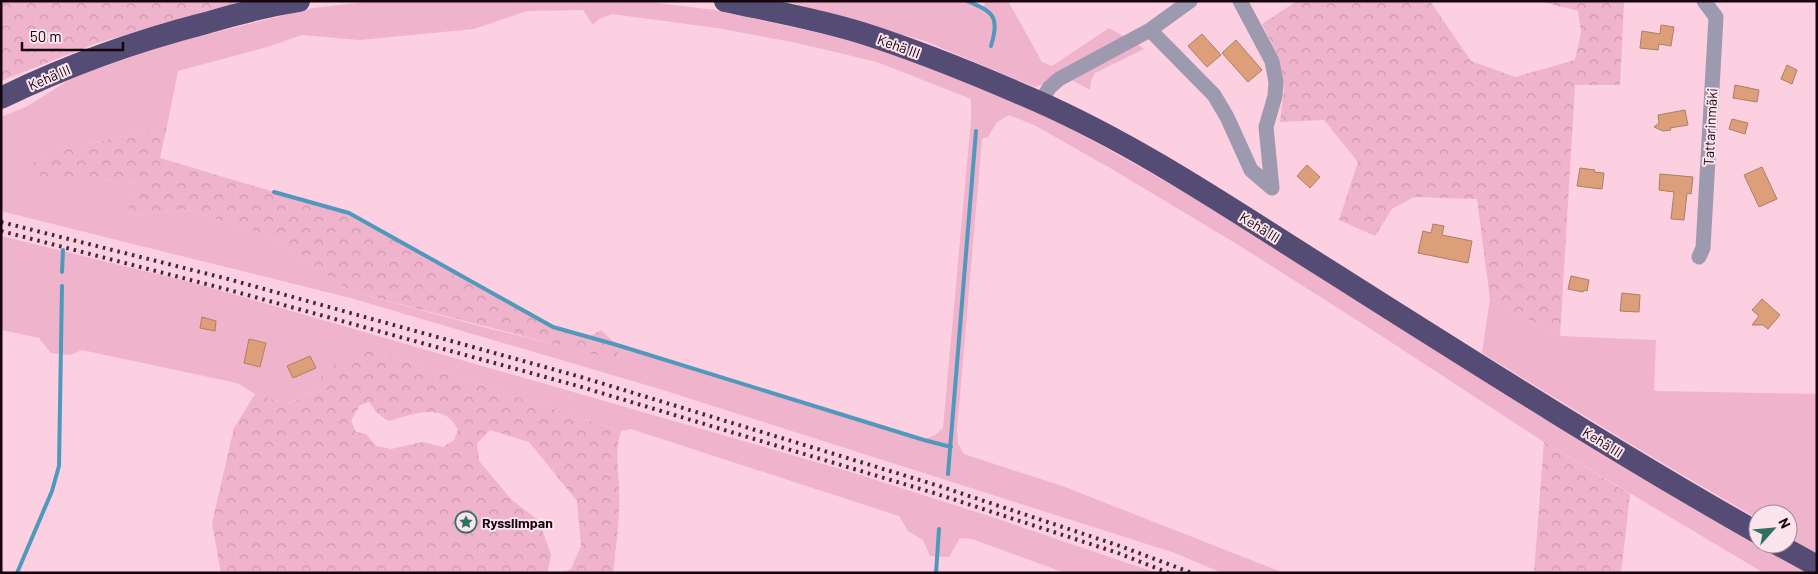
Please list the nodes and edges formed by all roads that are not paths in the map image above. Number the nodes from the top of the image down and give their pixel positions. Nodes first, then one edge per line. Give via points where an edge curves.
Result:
1 (299, 1) edge
2 (725, 1) edge
3 (1190, 1) edge
4 (1240, 1) edge
5 (1704, 1) edge
6 (1150, 30) junction
7 (1, 98) edge
8 (1040, 103) junction
9 (1699, 257) dead end
10 (1748, 527) edge
11 (1795, 554) edge
12 (1817, 566) edge

1 - 7 highway, Kehä III via 168,33 97,57
2 - 8 highway, Kehä III via 808,18 863,34 956,67
3 - 6 street
4 - 6 street via 1272,61 1276,82 1266,127 1272,188 1251,170 1214,95
5 - 9 street, Tattarinmäki via 1716,17 1703,248
6 - 8 street via 1059,79
8 - 10 highway, Kehä III via 1127,146 1638,463
11 - 12 highway

